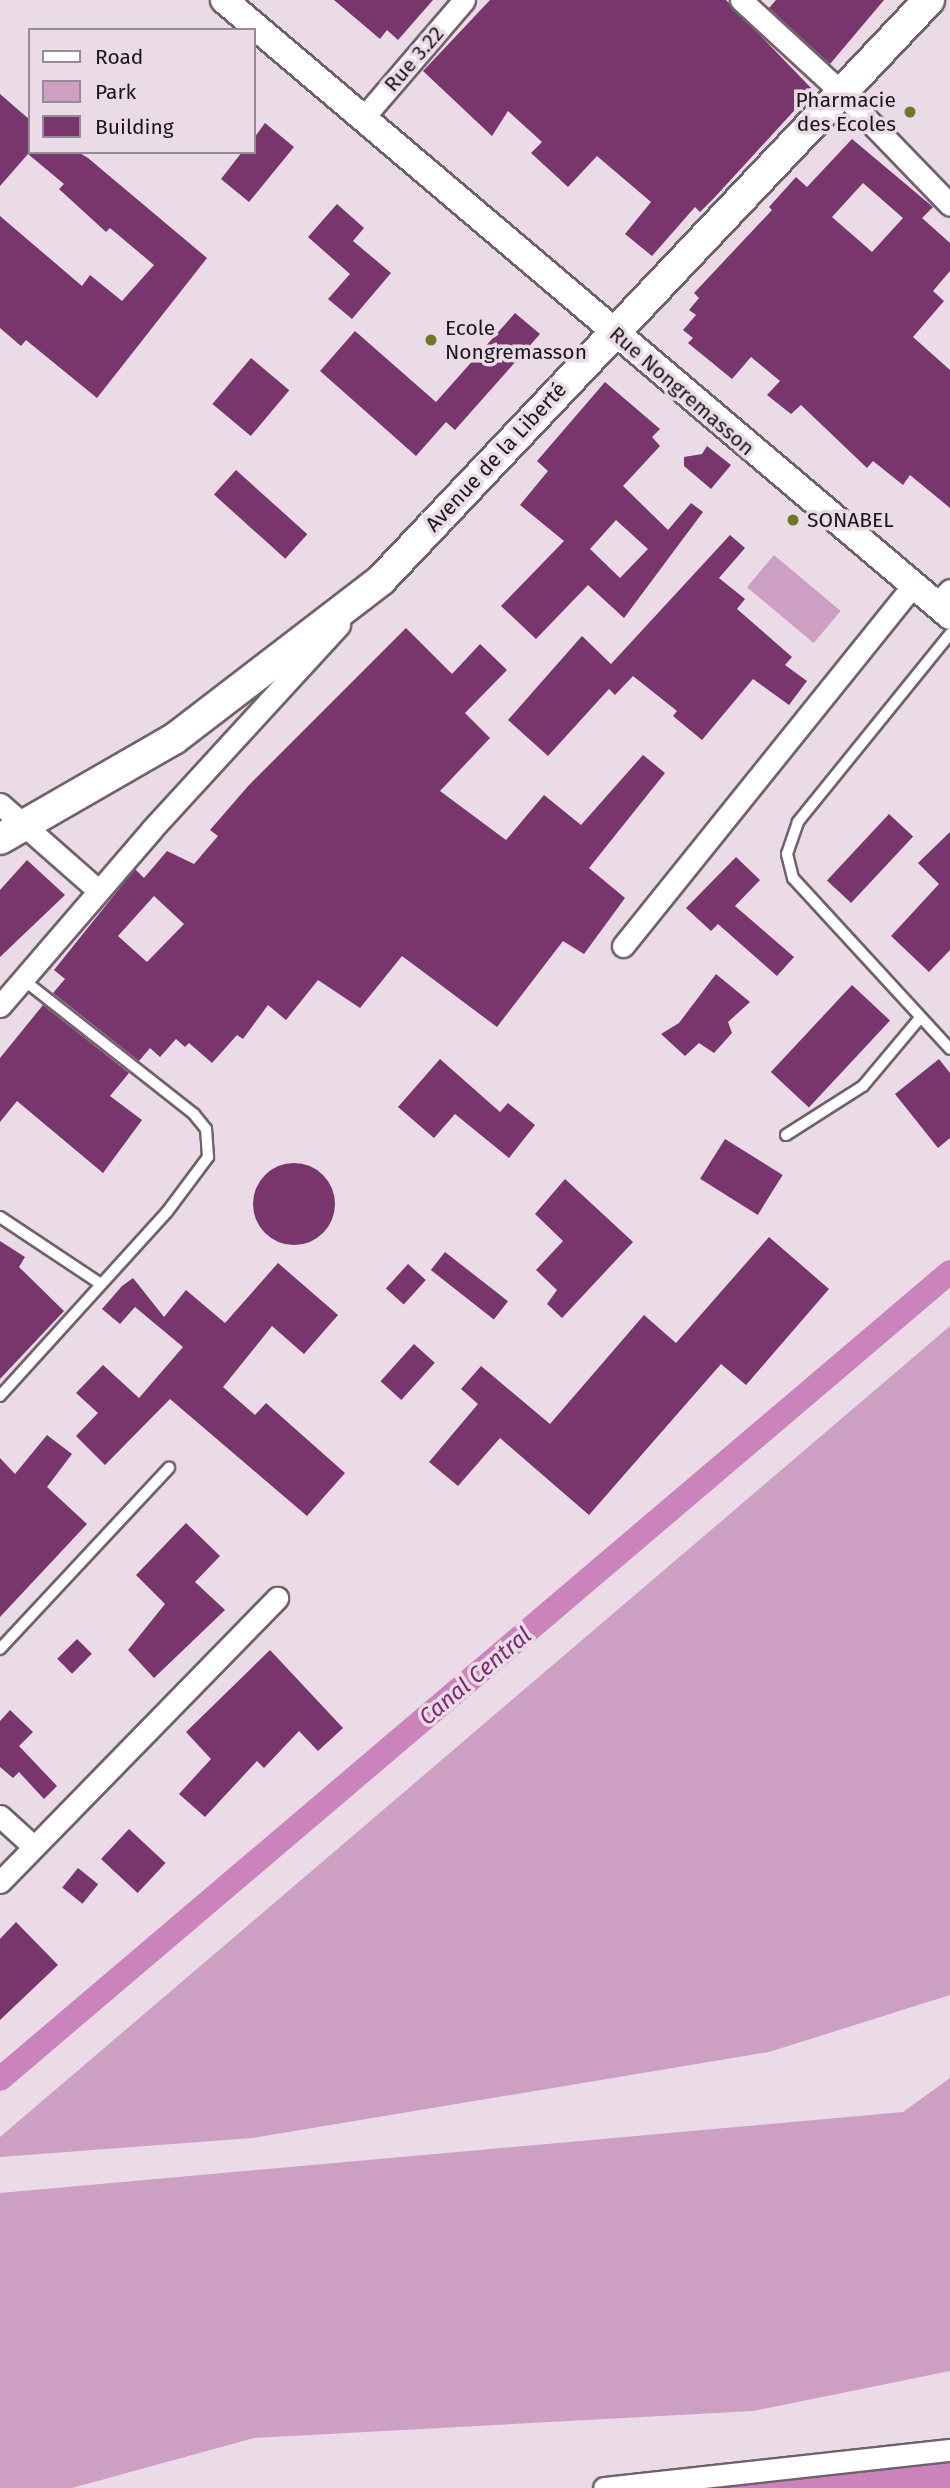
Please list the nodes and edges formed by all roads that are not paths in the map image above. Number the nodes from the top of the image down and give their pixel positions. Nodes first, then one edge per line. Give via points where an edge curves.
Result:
1 (224, 0) edge
2 (464, 0) edge
3 (741, 0) edge
4 (929, 0) edge
5 (840, 91) junction
6 (363, 118) junction
7 (950, 205) edge
8 (615, 332) junction
9 (380, 580) junction
10 (913, 585) junction
11 (946, 603) edge
12 (950, 634) edge
13 (0, 803) edge
14 (12, 833) edge
15 (98, 890) junction
16 (623, 946) dead end
17 (24, 980) junction
18 (0, 1006) edge
19 (920, 1018) junction
20 (950, 1049) edge
21 (786, 1135) dead end
22 (0, 1217) edge
23 (101, 1284) junction
24 (0, 1396) edge
25 (169, 1468) dead end
26 (277, 1598) dead end
27 (0, 1649) edge
28 (0, 1816) edge
29 (33, 1846) junction
30 (0, 1882) edge
31 (950, 2450) edge
32 (604, 2488) edge

1 - 6 street, Rue Nongremasson
2 - 6 street, Rue 3.22
3 - 5 street
4 - 5 main road, Avenue de la Liberté
5 - 7 street
5 - 8 main road, Avenue de la Liberté
6 - 8 street, Rue Nongremasson
8 - 9 main road, Avenue de la Liberté
8 - 10 street, Rue Nongremasson
9 - 14 main road, Avenue de la Liberté via 174,739
9 - 15 street
10 - 11 street, Rue Nongremasson
10 - 16 street
12 - 19 lane via 798,822 787,854 793,878
13 - 14 street
14 - 15 street
15 - 17 street
17 - 18 street
17 - 23 lane via 194,1114 209,1140 208,1157 190,1184
19 - 20 lane
19 - 21 lane via 863,1086
22 - 23 lane
23 - 24 lane
25 - 27 lane
26 - 29 street
28 - 29 street
29 - 30 street
31 - 32 street

